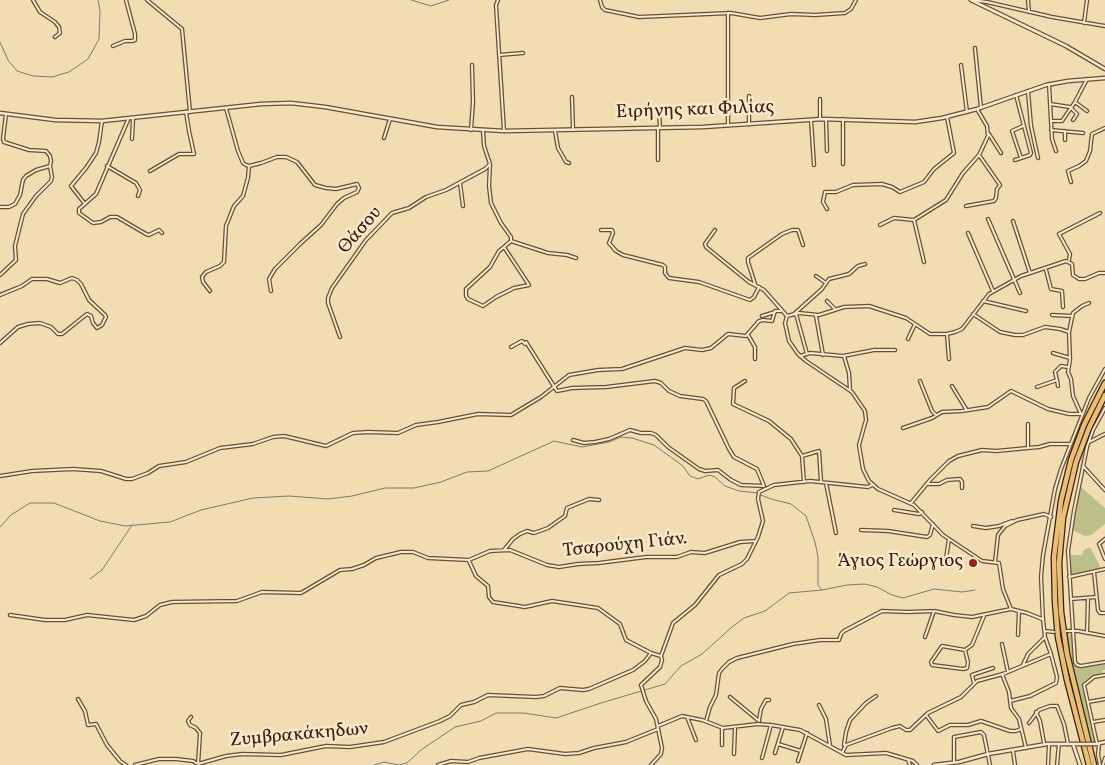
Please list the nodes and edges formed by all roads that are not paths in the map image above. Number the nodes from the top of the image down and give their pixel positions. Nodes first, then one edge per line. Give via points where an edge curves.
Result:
1 (33, 0) edge
2 (126, 0) edge
3 (148, 0) edge
4 (498, 0) edge
5 (600, 0) edge
6 (856, 0) edge
7 (972, 0) edge
8 (999, 0) edge
9 (1028, 0) edge
10 (1087, 0) edge
11 (998, 4) junction
12 (1029, 12) junction
13 (728, 13) junction
14 (1084, 23) junction
15 (1105, 26) edge
16 (55, 37) dead end
17 (113, 46) dead end
18 (975, 48) dead end
19 (524, 54) dead end
20 (499, 55) junction
21 (472, 65) dead end
22 (961, 65) dead end
23 (1105, 69) edge
24 (1105, 78) edge
25 (1087, 79) junction
26 (1049, 84) junction
27 (1028, 91) junction
28 (1016, 95) junction
29 (749, 96) dead end
30 (572, 97) dead end
31 (820, 99) dead end
32 (1075, 102) junction
33 (1050, 104) junction
34 (226, 108) junction
35 (1071, 108) junction
36 (979, 109) junction
37 (1087, 111) dead end
38 (188, 112) junction
39 (659, 112) dead end
40 (967, 112) junction
41 (0, 113) edge
42 (6, 114) junction
43 (947, 117) junction
44 (133, 119) junction
45 (390, 119) junction
46 (811, 119) junction
47 (820, 119) junction
48 (826, 119) junction
49 (842, 119) junction
50 (128, 120) junction
51 (1073, 120) dead end
52 (102, 121) junction
53 (1051, 121) junction
54 (749, 124) junction
55 (728, 125) junction
56 (1023, 126) junction
57 (659, 128) junction
58 (1105, 128) edge
59 (470, 130) junction
60 (573, 130) junction
61 (1051, 130) junction
62 (483, 131) junction
63 (504, 131) junction
64 (555, 131) junction
65 (1065, 131) junction
66 (989, 133) junction
67 (1082, 133) dead end
68 (384, 138) dead end
69 (132, 139) dead end
70 (1065, 140) dead end
71 (827, 151) dead end
72 (1056, 151) dead end
73 (1001, 153) dead end
74 (978, 155) junction
75 (1021, 158) junction
76 (1038, 158) dead end
77 (658, 160) dead end
78 (1015, 160) dead end
79 (569, 163) dead end
80 (490, 164) junction
81 (843, 164) dead end
82 (814, 165) dead end
83 (50, 166) junction
84 (107, 166) junction
85 (250, 166) junction
86 (150, 171) dead end
87 (1071, 182) dead end
88 (460, 183) junction
89 (138, 196) dead end
90 (85, 204) junction
91 (463, 206) dead end
92 (966, 206) dead end
93 (0, 207) edge
94 (826, 209) dead end
95 (1100, 213) dead end
96 (988, 219) dead end
97 (914, 220) junction
98 (1013, 221) dead end
99 (880, 225) dead end
100 (601, 230) dead end
101 (715, 230) dead end
102 (162, 233) dead end
103 (968, 233) dead end
104 (511, 241) junction
105 (803, 245) dead end
106 (504, 247) junction
107 (576, 258) dead end
108 (1069, 261) junction
109 (924, 262) dead end
110 (865, 264) dead end
111 (1046, 269) junction
112 (1030, 273) junction
113 (1105, 273) edge
114 (0, 275) edge
115 (816, 276) dead end
116 (1014, 280) junction
117 (826, 283) junction
118 (755, 284) junction
119 (759, 287) junction
120 (210, 291) dead end
121 (271, 291) dead end
122 (993, 291) junction
123 (1020, 293) dead end
124 (0, 295) edge
125 (828, 301) dead end
126 (983, 301) junction
127 (1089, 302) dead end
128 (1063, 307) dead end
129 (835, 309) junction
130 (1026, 310) dead end
131 (782, 311) junction
132 (775, 312) junction
133 (795, 314) junction
134 (973, 314) junction
135 (1052, 315) dead end
136 (762, 316) dead end
137 (787, 316) junction
138 (816, 316) junction
139 (1072, 316) junction
140 (916, 324) junction
141 (1069, 332) junction
142 (748, 334) junction
143 (947, 334) junction
144 (340, 337) dead end
145 (908, 339) dead end
146 (0, 343) edge
147 (511, 348) dead end
148 (895, 350) dead end
149 (1053, 353) dead end
150 (807, 354) junction
151 (823, 355) junction
152 (800, 356) junction
153 (844, 356) junction
154 (755, 358) dead end
155 (1070, 358) junction
156 (949, 359) dead end
157 (1069, 367) junction
158 (1105, 369) edge
159 (1057, 380) junction
160 (745, 381) dead end
161 (920, 381) dead end
162 (1105, 383) edge
163 (952, 386) dead end
164 (1058, 386) dead end
165 (553, 387) junction
166 (1037, 387) dead end
167 (850, 391) junction
168 (1105, 395) edge
169 (1105, 408) edge
170 (967, 410) junction
171 (1082, 414) junction
172 (936, 415) junction
173 (1028, 424) dead end
174 (903, 428) dead end
175 (1105, 434) edge
176 (573, 440) dead end
177 (1089, 442) junction
178 (1071, 444) junction
179 (1028, 448) junction
180 (802, 456) junction
181 (1083, 466) junction
182 (0, 476) edge
183 (804, 482) junction
184 (821, 482) junction
185 (826, 483) junction
186 (926, 484) junction
187 (872, 485) junction
188 (764, 486) junction
189 (769, 486) junction
190 (962, 488) dead end
191 (1105, 490) edge
192 (599, 500) dead end
193 (911, 503) junction
194 (894, 510) dead end
195 (922, 512) junction
196 (1051, 517) junction
197 (1014, 522) junction
198 (933, 524) junction
199 (973, 526) dead end
200 (861, 530) dead end
201 (836, 533) dead end
202 (949, 539) junction
203 (1105, 539) edge
204 (756, 541) junction
205 (504, 550) junction
206 (1105, 559) edge
207 (469, 560) junction
208 (994, 562) junction
209 (945, 566) dead end
210 (1105, 569) edge
211 (1094, 572) junction
212 (1069, 577) junction
213 (1088, 598) junction
214 (1096, 598) junction
215 (1071, 599) junction
216 (1011, 609) junction
217 (1018, 611) junction
218 (934, 612) junction
219 (1105, 613) edge
220 (10, 615) dead end
221 (984, 615) junction
222 (1043, 619) junction
223 (1066, 630) dead end
224 (1073, 630) junction
225 (1045, 631) junction
226 (1054, 632) dead end
227 (1087, 633) junction
228 (1018, 635) dead end
229 (1105, 636) edge
230 (926, 637) dead end
231 (1045, 637) junction
232 (1002, 644) dead end
233 (965, 650) junction
234 (651, 653) junction
235 (1051, 654) junction
236 (661, 656) junction
237 (1105, 662) edge
238 (1023, 665) junction
239 (993, 668) dead end
240 (1008, 672) junction
241 (1002, 674) junction
242 (1105, 675) edge
243 (974, 683) junction
244 (876, 696) dead end
245 (730, 697) dead end
246 (78, 699) dead end
247 (1105, 699) edge
248 (769, 700) dead end
249 (1010, 701) junction
250 (1088, 702) junction
251 (819, 705) dead end
252 (1036, 712) junction
253 (926, 715) junction
254 (687, 716) junction
255 (191, 717) dead end
256 (1039, 718) junction
257 (1030, 720) junction
258 (1105, 720) edge
259 (706, 721) junction
260 (758, 722) junction
261 (1093, 722) junction
262 (1029, 723) dead end
263 (771, 725) junction
264 (658, 727) junction
265 (783, 727) junction
266 (722, 728) junction
267 (735, 728) junction
268 (1021, 729) junction
269 (807, 734) junction
270 (696, 740) dead end
271 (1105, 742) edge
272 (778, 744) junction
273 (1050, 744) junction
274 (1059, 744) junction
275 (1068, 744) junction
276 (1074, 744) junction
277 (1097, 744) junction
278 (722, 745) dead end
279 (844, 745) junction
280 (1044, 745) junction
281 (830, 747) junction
282 (1026, 748) junction
283 (801, 751) junction
284 (1013, 751) junction
285 (776, 753) dead end
286 (842, 753) junction
287 (734, 754) dead end
288 (988, 754) junction
289 (762, 758) dead end
290 (1105, 758) edge
291 (908, 760) junction
292 (798, 761) dead end
293 (954, 763) junction
294 (962, 763) edge
295 (198, 764) edge
296 (126, 765) edge
297 (135, 765) edge
298 (438, 765) edge
299 (651, 765) edge
300 (910, 765) edge
301 (917, 765) edge
302 (936, 765) edge
303 (990, 765) edge
304 (1015, 765) edge
305 (1048, 765) edge
306 (1057, 765) edge
307 (1080, 765) edge
308 (1089, 765) edge
309 (1094, 765) edge
310 (1101, 765) edge

1 - 16 street via 40,12 59,27
2 - 17 street via 134,40
3 - 38 street via 182,29
4 - 20 street
5 - 13 street via 605,10 641,17
6 - 13 street via 848,12 840,14 757,18
7 - 11 street
7 - 23 street
8 - 11 street
9 - 12 street
10 - 14 street
11 - 12 street
12 - 14 street
13 - 55 street
14 - 15 street
18 - 36 street
19 - 20 street
20 - 63 street
21 - 59 street
22 - 40 street
24 - 25 street, Ειρήνης και Φιλίας
25 - 26 street, Ειρήνης και Φιλίας
25 - 32 street
26 - 27 street, Ειρήνης και Φιλίας
26 - 33 street
27 - 28 street, Ειρήνης και Φιλίας
27 - 76 street
28 - 36 street, Ειρήνης και Φιλίας
28 - 56 street
29 - 54 street
30 - 60 street
31 - 47 street
32 - 35 street
32 - 37 street
33 - 35 street
33 - 53 street
34 - 38 street, Ειρήνης και Φιλίας
34 - 45 street, Ειρήνης και Φιλίας via 282,103
34 - 85 street via 243,163
35 - 51 street via 1077,114
35 - 53 street via 1062,121
36 - 40 street, Ειρήνης και Φιλίας
36 - 66 street
38 - 44 street, Ειρήνης και Φιλίας
38 - 86 street via 194,154 179,154
39 - 57 street
40 - 43 street, Ειρήνης και Φιλίας
41 - 42 street, Ειρήνης και Φιλίας
42 - 52 street, Ειρήνης και Φιλίας
42 - 83 street via 4,142 29,150 46,151 50,156
43 - 49 street, Ειρήνης και Φιλίας via 910,122
43 - 94 street via 954,153 924,182 900,192 882,184 853,185 836,192 825,192 823,202
44 - 50 street, Ειρήνης και Φιλίας
44 - 69 street
45 - 59 street, Ειρήνης και Φιλίας
45 - 68 street
46 - 47 street, Ειρήνης και Φιλίας
46 - 54 street, Ειρήνης και Φιλίας
46 - 82 street
47 - 48 street, Ειρήνης και Φιλίας
48 - 49 street, Ειρήνης και Φιλίας
48 - 71 street
49 - 81 street
50 - 52 street, Ειρήνης και Φιλίας
50 - 84 street
52 - 90 street via 96,154 71,186
53 - 61 street
54 - 55 street, Ειρήνης και Φιλίας
55 - 57 street, Ειρήνης και Φιλίας
56 - 75 street via 1031,153
56 - 75 street via 1012,131
57 - 60 street, Ειρήνης και Φιλίας
57 - 77 street
58 - 87 street via 1092,134 1086,161 1068,171
59 - 62 street, Ειρήνης και Φιλίας
60 - 64 street, Ειρήνης και Φιλίας
61 - 65 street
61 - 72 street
62 - 63 street, Ειρήνης και Φιλίας
62 - 80 street
63 - 64 street, Ειρήνης και Φιλίας
64 - 79 street via 558,148
65 - 67 street
65 - 70 street
66 - 73 street
66 - 74 street
74 - 92 street via 1000,185 994,200
74 - 97 street via 944,202
75 - 78 street
80 - 88 street, Θάσου
80 - 104 street via 491,203
83 - 93 street via 26,176 15,204
83 - 114 street via 51,181 23,214 15,246 16,260
84 - 89 street via 136,183 140,190
84 - 90 street via 96,194
85 - 120 street via 243,196 234,206 226,226 224,262 202,277
85 - 121 street via 286,157 297,162 315,185 336,189 357,184 358,188 357,192 337,204 320,226 275,270 269,278
88 - 91 street
88 - 144 street, Θάσου via 392,213 366,240 328,298
90 - 102 street via 79,213 93,223 117,217 146,234 159,230
95 - 108 street via 1059,234 1070,254
96 - 116 street
97 - 99 street via 894,218
97 - 109 street
98 - 112 street
100 - 119 street via 612,230 609,243 616,251 663,265 665,274 670,278 699,282 750,300
101 - 118 street via 706,247
103 - 122 street
104 - 106 street
104 - 107 street
105 - 118 street via 798,230 792,230 748,258
106 - 106 street via 490,267 466,289 468,299 483,306 514,288 529,285
108 - 111 street
108 - 113 street via 1077,279
110 - 117 street
111 - 112 street
111 - 128 street via 1051,289 1062,291
112 - 116 street
115 - 117 street
116 - 122 street
116 - 123 street
117 - 133 street
118 - 119 street
119 - 131 street
122 - 126 street
124 - 146 street via 32,279 60,283 72,278 81,284 89,300 106,318 97,328 87,314 62,334 40,323 28,324 18,327
125 - 129 street
126 - 130 street
126 - 134 street
127 - 139 street
129 - 138 street
129 - 140 street via 869,306
131 - 132 street
131 - 137 street
132 - 136 street
132 - 142 street via 772,320 761,320
133 - 137 street
133 - 138 street
133 - 150 street
134 - 141 street via 1000,332 1015,335 1046,327
134 - 143 street via 960,330
135 - 139 street
137 - 152 street via 785,323 789,341
138 - 151 street
139 - 141 street
140 - 143 street via 930,334
140 - 145 street
141 - 155 street
142 - 154 street via 755,347
142 - 165 street via 728,334 710,348 680,349 622,369 570,374
143 - 156 street
147 - 165 street via 526,342
148 - 153 street
149 - 155 street
150 - 151 street
150 - 152 street
151 - 153 street
152 - 167 street
153 - 167 street
155 - 157 street
157 - 159 street via 1062,365 1055,371
157 - 171 street via 1073,396
158 - 171 street
159 - 164 street
159 - 166 street
160 - 180 street via 734,388 733,404 770,422 791,439
161 - 172 street
162 - 308 highway via 1084,425 1068,471 1058,518 1054,563 1058,637
163 - 170 street
165 - 182 street via 511,415 478,414 416,425 398,433 354,433 326,446 273,436 253,444 220,448 186,462 159,466 132,479 88,470 32,471
165 - 188 street via 557,391 655,381 680,396 703,399 728,449 734,457 757,469
167 - 187 street via 866,414 859,447 864,472
168 - 309 highway via 1076,462 1063,518 1059,563 1060,607 1067,654
169 - 177 street
170 - 171 street via 988,406 1011,391 1048,409
170 - 172 street
171 - 178 street
172 - 174 street
173 - 179 street
175 - 177 street
176 - 188 street via 595,442 630,430 651,433 699,469 718,470 741,485
177 - 181 street
178 - 179 street
178 - 196 street via 1055,490
179 - 186 street via 982,450 958,456
180 - 183 street
180 - 184 street via 818,451
181 - 191 street
181 - 212 street via 1069,540
183 - 184 street
183 - 189 street
184 - 185 street
185 - 187 street
185 - 201 street
186 - 190 street via 960,479
186 - 193 street
187 - 193 street
188 - 189 street
189 - 204 street via 758,495 763,521
192 - 205 street via 589,499 567,508 565,516 548,528 520,534
193 - 195 street
194 - 195 street
195 - 198 street
196 - 197 street via 1044,514
196 - 222 street via 1042,562
197 - 199 street via 986,528
197 - 208 street via 998,534
198 - 200 street via 927,537
198 - 202 street
202 - 208 street via 982,561
202 - 209 street
203 - 206 street via 1098,544
204 - 205 street, Τσαρούχη Γιάν. via 677,557 646,557 559,567
204 - 236 street via 744,563 719,576 695,605 673,623
205 - 207 street, Τσαρούχη Γιάν. via 486,552
207 - 220 street, Τσαρούχη Γιάν. via 428,558 413,552 401,552 340,570 301,593 262,592 237,601 172,602 134,620 87,615 46,620
207 - 234 street via 476,576 488,586 493,602 526,607 552,601 598,608 620,624 626,640
208 - 216 street via 999,564 1004,593
210 - 211 street
211 - 212 street
211 - 214 street
212 - 215 street
213 - 214 street
213 - 215 street
213 - 227 street
214 - 219 street via 1098,611
215 - 224 street
216 - 217 street
216 - 221 street
217 - 222 street
217 - 228 street
218 - 221 street
218 - 230 street
218 - 259 street via 882,611 844,631 839,640 796,643 734,660 720,671
221 - 233 street via 972,644
222 - 225 street
223 - 224 street
224 - 227 street
224 - 237 street via 1076,664
225 - 226 street
225 - 231 street
227 - 229 street
231 - 235 street
231 - 238 street via 1028,654
232 - 240 street
233 - 233 street via 942,646 931,663 965,669 968,662
234 - 236 street
234 - 295 street, Ζυμβρακάκηδων via 636,668 589,690 560,688 536,697 488,694 461,705 440,721 384,742 350,747 326,746 282,755 242,754
235 - 238 street
235 - 249 street via 1056,683 1030,696
236 - 264 street via 659,668 641,687
238 - 240 street
239 - 243 street via 971,675
240 - 241 street
241 - 243 street
241 - 249 street
242 - 250 street via 1094,677 1084,686
243 - 253 street via 960,698
244 - 279 street via 850,720
245 - 260 street
246 - 296 street via 88,725 96,724 107,745
247 - 250 street
248 - 260 street via 761,709
249 - 268 street via 1011,709 1020,719
250 - 261 street
251 - 281 street via 826,718
252 - 256 street
252 - 257 street
252 - 275 street via 1058,706
253 - 268 street via 938,731 950,725 981,721 1010,731
253 - 279 street via 910,730 898,726
254 - 259 street
254 - 264 street via 677,717
254 - 270 street
255 - 295 street via 190,725 200,733
256 - 257 street
256 - 280 street
257 - 262 street
258 - 261 street
259 - 266 street
260 - 263 street
260 - 267 street
261 - 277 street
263 - 265 street
263 - 289 street
264 - 298 street via 626,742 579,754 528,749
264 - 299 street via 662,751
265 - 269 street via 800,729
265 - 272 street
266 - 267 street
266 - 278 street
267 - 287 street
268 - 282 street
269 - 281 street
269 - 283 street
271 - 277 street
272 - 283 street
272 - 285 street
273 - 274 street
273 - 280 street
273 - 305 street
274 - 275 street
274 - 306 street
275 - 276 street
276 - 277 street, bridge
276 - 307 street
277 - 310 street
279 - 286 street
280 - 282 street
281 - 286 street
282 - 284 street
283 - 292 street
284 - 288 street
284 - 304 street
286 - 291 street via 850,756 886,753
288 - 293 street via 981,732 954,737
288 - 294 street
288 - 303 street
290 - 310 street
291 - 300 street
291 - 301 street
293 - 294 street
293 - 302 street
295 - 297 street, Ζυμβρακάκηδων via 159,759

